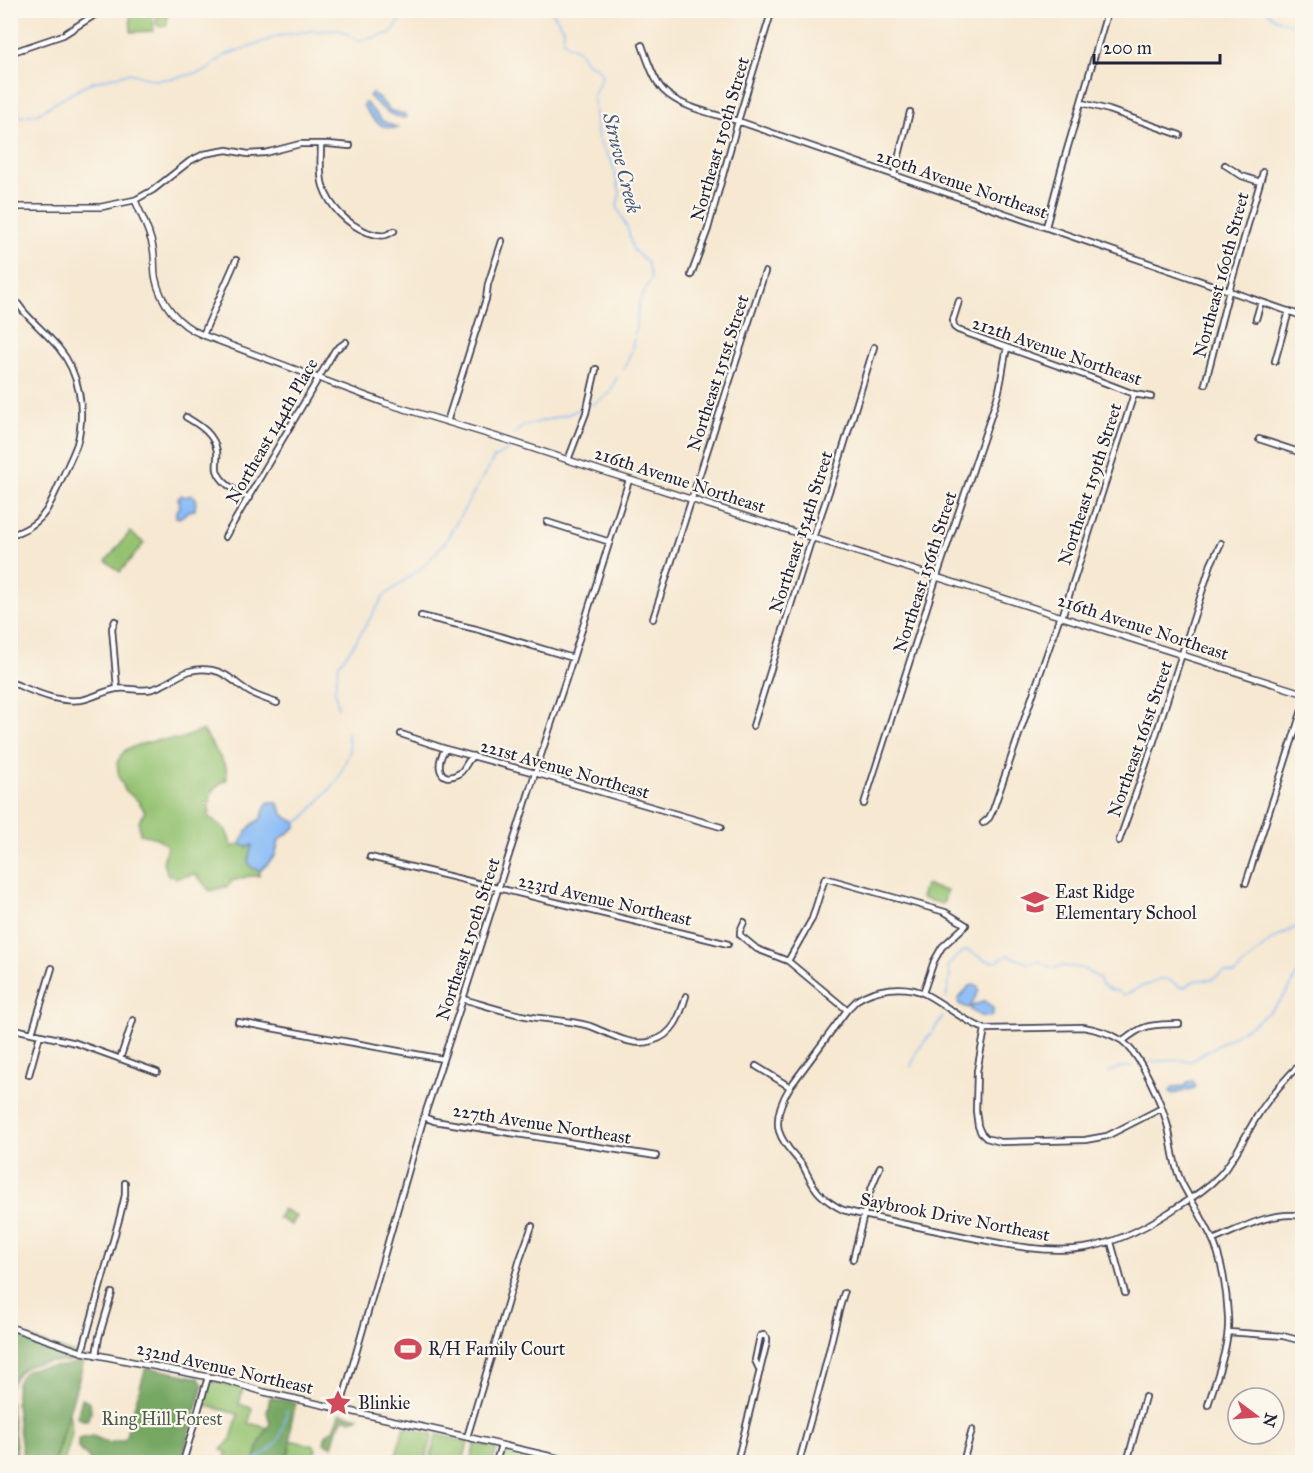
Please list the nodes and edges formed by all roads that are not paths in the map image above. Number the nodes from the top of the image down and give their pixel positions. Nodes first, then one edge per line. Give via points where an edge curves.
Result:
1 (105, 10) edge
2 (772, 10) edge
3 (1108, 10) edge
4 (642, 45) dead end
5 (10, 53) edge
6 (1082, 103) junction
7 (910, 112) dead end
8 (738, 121) junction
9 (1180, 135) dead end
10 (321, 144) junction
11 (350, 146) dead end
12 (1225, 165) dead end
13 (1263, 172) dead end
14 (894, 175) junction
15 (1260, 182) junction
16 (135, 200) junction
17 (10, 207) edge
18 (1046, 227) junction
19 (394, 231) dead end
20 (502, 241) dead end
21 (236, 260) dead end
22 (765, 272) dead end
23 (691, 275) dead end
24 (10, 291) edge
25 (1229, 291) junction
26 (959, 301) dead end
27 (1261, 302) junction
28 (1289, 311) junction
29 (1302, 316) edge
30 (1256, 319) dead end
31 (203, 335) junction
32 (346, 342) dead end
33 (874, 347) dead end
34 (1007, 348) junction
35 (1275, 361) dead end
36 (596, 369) dead end
37 (318, 378) junction
38 (1205, 384) dead end
39 (1134, 394) junction
40 (1151, 397) dead end
41 (186, 417) dead end
42 (447, 422) junction
43 (1259, 439) dead end
44 (1302, 453) edge
45 (568, 460) junction
46 (629, 480) junction
47 (249, 498) junction
48 (691, 500) junction
49 (547, 522) dead end
50 (10, 536) edge
51 (225, 537) dead end
52 (813, 538) junction
53 (610, 542) junction
54 (1221, 543) dead end
55 (937, 578) junction
56 (421, 616) dead end
57 (1061, 617) junction
58 (653, 619) dead end
59 (115, 621) dead end
60 (1182, 655) junction
61 (573, 658) junction
62 (10, 682) edge
63 (117, 688) junction
64 (1302, 693) edge
65 (277, 703) dead end
66 (1302, 710) edge
67 (753, 726) dead end
68 (401, 734) dead end
69 (446, 749) junction
70 (473, 756) junction
71 (535, 773) junction
72 (864, 804) dead end
73 (983, 823) dead end
74 (721, 827) dead end
75 (1119, 841) dead end
76 (370, 857) dead end
77 (1246, 883) dead end
78 (498, 889) junction
79 (744, 922) dead end
80 (728, 944) dead end
81 (788, 961) junction
82 (52, 968) dead end
83 (923, 993) junction
84 (686, 996) dead end
85 (463, 999) junction
86 (847, 1010) junction
87 (134, 1020) dead end
88 (238, 1022) dead end
89 (1179, 1024) dead end
90 (10, 1028) edge
91 (985, 1029) junction
92 (32, 1033) junction
93 (40, 1035) junction
94 (1123, 1041) junction
95 (120, 1059) junction
96 (443, 1059) junction
97 (1302, 1062) edge
98 (756, 1066) dead end
99 (157, 1072) dead end
100 (28, 1075) dead end
101 (790, 1087) junction
102 (1162, 1108) junction
103 (424, 1117) junction
104 (656, 1156) dead end
105 (879, 1167) dead end
106 (125, 1183) dead end
107 (1191, 1199) junction
108 (863, 1215) junction
109 (1302, 1216) edge
110 (532, 1227) dead end
111 (1212, 1240) junction
112 (1111, 1242) junction
113 (853, 1259) dead end
114 (112, 1293) dead end
115 (844, 1293) dead end
116 (1125, 1293) dead end
117 (10, 1327) edge
118 (1228, 1332) junction
119 (1302, 1341) edge
120 (82, 1352) junction
121 (96, 1355) junction
122 (760, 1371) junction
123 (208, 1377) junction
124 (1145, 1397) dead end
125 (1208, 1405) dead end
126 (340, 1409) junction
127 (972, 1430) dead end
128 (467, 1437) junction
129 (501, 1445) junction
130 (183, 1462) edge
131 (496, 1462) edge
132 (575, 1462) edge
133 (737, 1462) edge
134 (799, 1462) edge
135 (963, 1462) edge
136 (1127, 1462) edge

1 - 5 street via 63,35
2 - 8 street, Northeast 150th Street
3 - 6 street
4 - 8 street, 210th Avenue Northeast via 660,86 674,99
6 - 9 street
6 - 18 street
7 - 14 street
8 - 14 street, 210th Avenue Northeast
8 - 23 street, Northeast 150th Street
10 - 11 street
10 - 16 street via 300,144 265,153 227,150 204,154
10 - 19 street via 321,172 332,204 362,230 377,235
12 - 15 street
13 - 15 street, Northeast 160th Street
14 - 18 street, 210th Avenue Northeast
15 - 25 street, Northeast 160th Street
16 - 17 street via 101,207
16 - 31 street, 216th Avenue Northeast via 152,243 162,299 184,324
18 - 25 street, 210th Avenue Northeast
20 - 42 street
21 - 31 street
22 - 48 street, Northeast 151st Street
24 - 50 street via 27,317 69,363 81,414 76,445 46,511 29,528
25 - 27 street, 210th Avenue Northeast
25 - 38 street, Northeast 160th Street
26 - 34 street, 212th Avenue Northeast via 954,327
27 - 28 street, 210th Avenue Northeast
27 - 30 street
28 - 29 street, 210th Avenue Northeast
28 - 35 street
31 - 37 street, 216th Avenue Northeast
32 - 37 street, Northeast 144th Place via 335,350
33 - 52 street, Northeast 154th Street
34 - 39 street, 212th Avenue Northeast
34 - 55 street, Northeast 156th Street via 997,398
36 - 45 street via 586,413
37 - 42 street, 216th Avenue Northeast
37 - 47 street, Northeast 144th Place
39 - 40 street, 212th Avenue Northeast
39 - 57 street, Northeast 159th Street
41 - 47 street via 214,441 217,471 224,481
42 - 45 street, 216th Avenue Northeast
43 - 44 street
45 - 46 street, 216th Avenue Northeast
46 - 48 street, 216th Avenue Northeast
46 - 53 street, Northeast 150th Street
47 - 51 street, Northeast 144th Place
48 - 52 street, 216th Avenue Northeast
48 - 58 street, Northeast 151st Street
49 - 53 street
52 - 55 street, 216th Avenue Northeast
52 - 67 street, Northeast 154th Street
53 - 61 street, Northeast 150th Street
54 - 60 street, Northeast 161st Street
55 - 57 street, 216th Avenue Northeast
55 - 72 street, Northeast 156th Street
56 - 61 street
57 - 60 street, 216th Avenue Northeast
57 - 73 street, Northeast 159th Street via 993,810
59 - 63 street via 112,628
60 - 64 street, 216th Avenue Northeast
60 - 75 street, Northeast 161st Street
61 - 71 street, Northeast 150th Street
62 - 63 street via 63,701 82,700
63 - 65 street via 145,690 186,672 212,670
66 - 77 street
68 - 69 street, 221st Avenue Northeast
69 - 70 street, 221st Avenue Northeast
69 - 70 street via 439,770 448,777 461,772
70 - 71 street, 221st Avenue Northeast
71 - 74 street, 221st Avenue Northeast
71 - 78 street, Northeast 150th Street
76 - 78 street, 223rd Avenue Northeast
78 - 80 street, 223rd Avenue Northeast
78 - 85 street, Northeast 150th Street
79 - 81 street via 740,935 757,949
81 - 83 street via 812,919 825,878 945,912 966,925 942,947
81 - 86 street
82 - 92 street
83 - 86 street via 882,990 868,994
83 - 91 street
84 - 85 street via 678,1020 669,1032 641,1043 564,1020 528,1017
85 - 96 street, Northeast 150th Street
86 - 101 street
87 - 95 street
88 - 96 street
89 - 94 street via 1149,1025
90 - 92 street
91 - 94 street via 1083,1027
91 - 102 street via 976,1071 976,1111 978,1126 986,1138 1001,1142 1085,1140 1107,1136
92 - 93 street
93 - 95 street
93 - 100 street
94 - 102 street via 1140,1063
95 - 99 street
96 - 103 street, Northeast 150th Street
97 - 107 street, Saybrook Drive Northeast via 1271,1096 1230,1164
98 - 101 street
101 - 108 street, Saybrook Drive Northeast via 779,1108 783,1139 821,1194 834,1205
102 - 107 street via 1178,1175
103 - 104 street, 227th Avenue Northeast
103 - 126 street, Northeast 150th Street
105 - 108 street
106 - 120 street via 120,1216
107 - 111 street
107 - 112 street, Saybrook Drive Northeast
108 - 112 street, Saybrook Drive Northeast via 1025,1248 1057,1250
108 - 113 street
109 - 111 street via 1274,1217
110 - 128 street
111 - 118 street via 1226,1294
112 - 116 street
114 - 121 street
115 - 134 street
117 - 120 street, 232nd Avenue Northeast
118 - 119 street
118 - 125 street
120 - 121 street, 232nd Avenue Northeast
121 - 123 street, 232nd Avenue Northeast
122 - 122 street via 767,1342 764,1335 760,1336 755,1360
122 - 133 street
123 - 126 street, 232nd Avenue Northeast
123 - 130 street
124 - 136 street
126 - 128 street, 232nd Avenue Northeast
127 - 135 street
128 - 129 street, 232nd Avenue Northeast
129 - 131 street
129 - 132 street, 232nd Avenue Northeast

